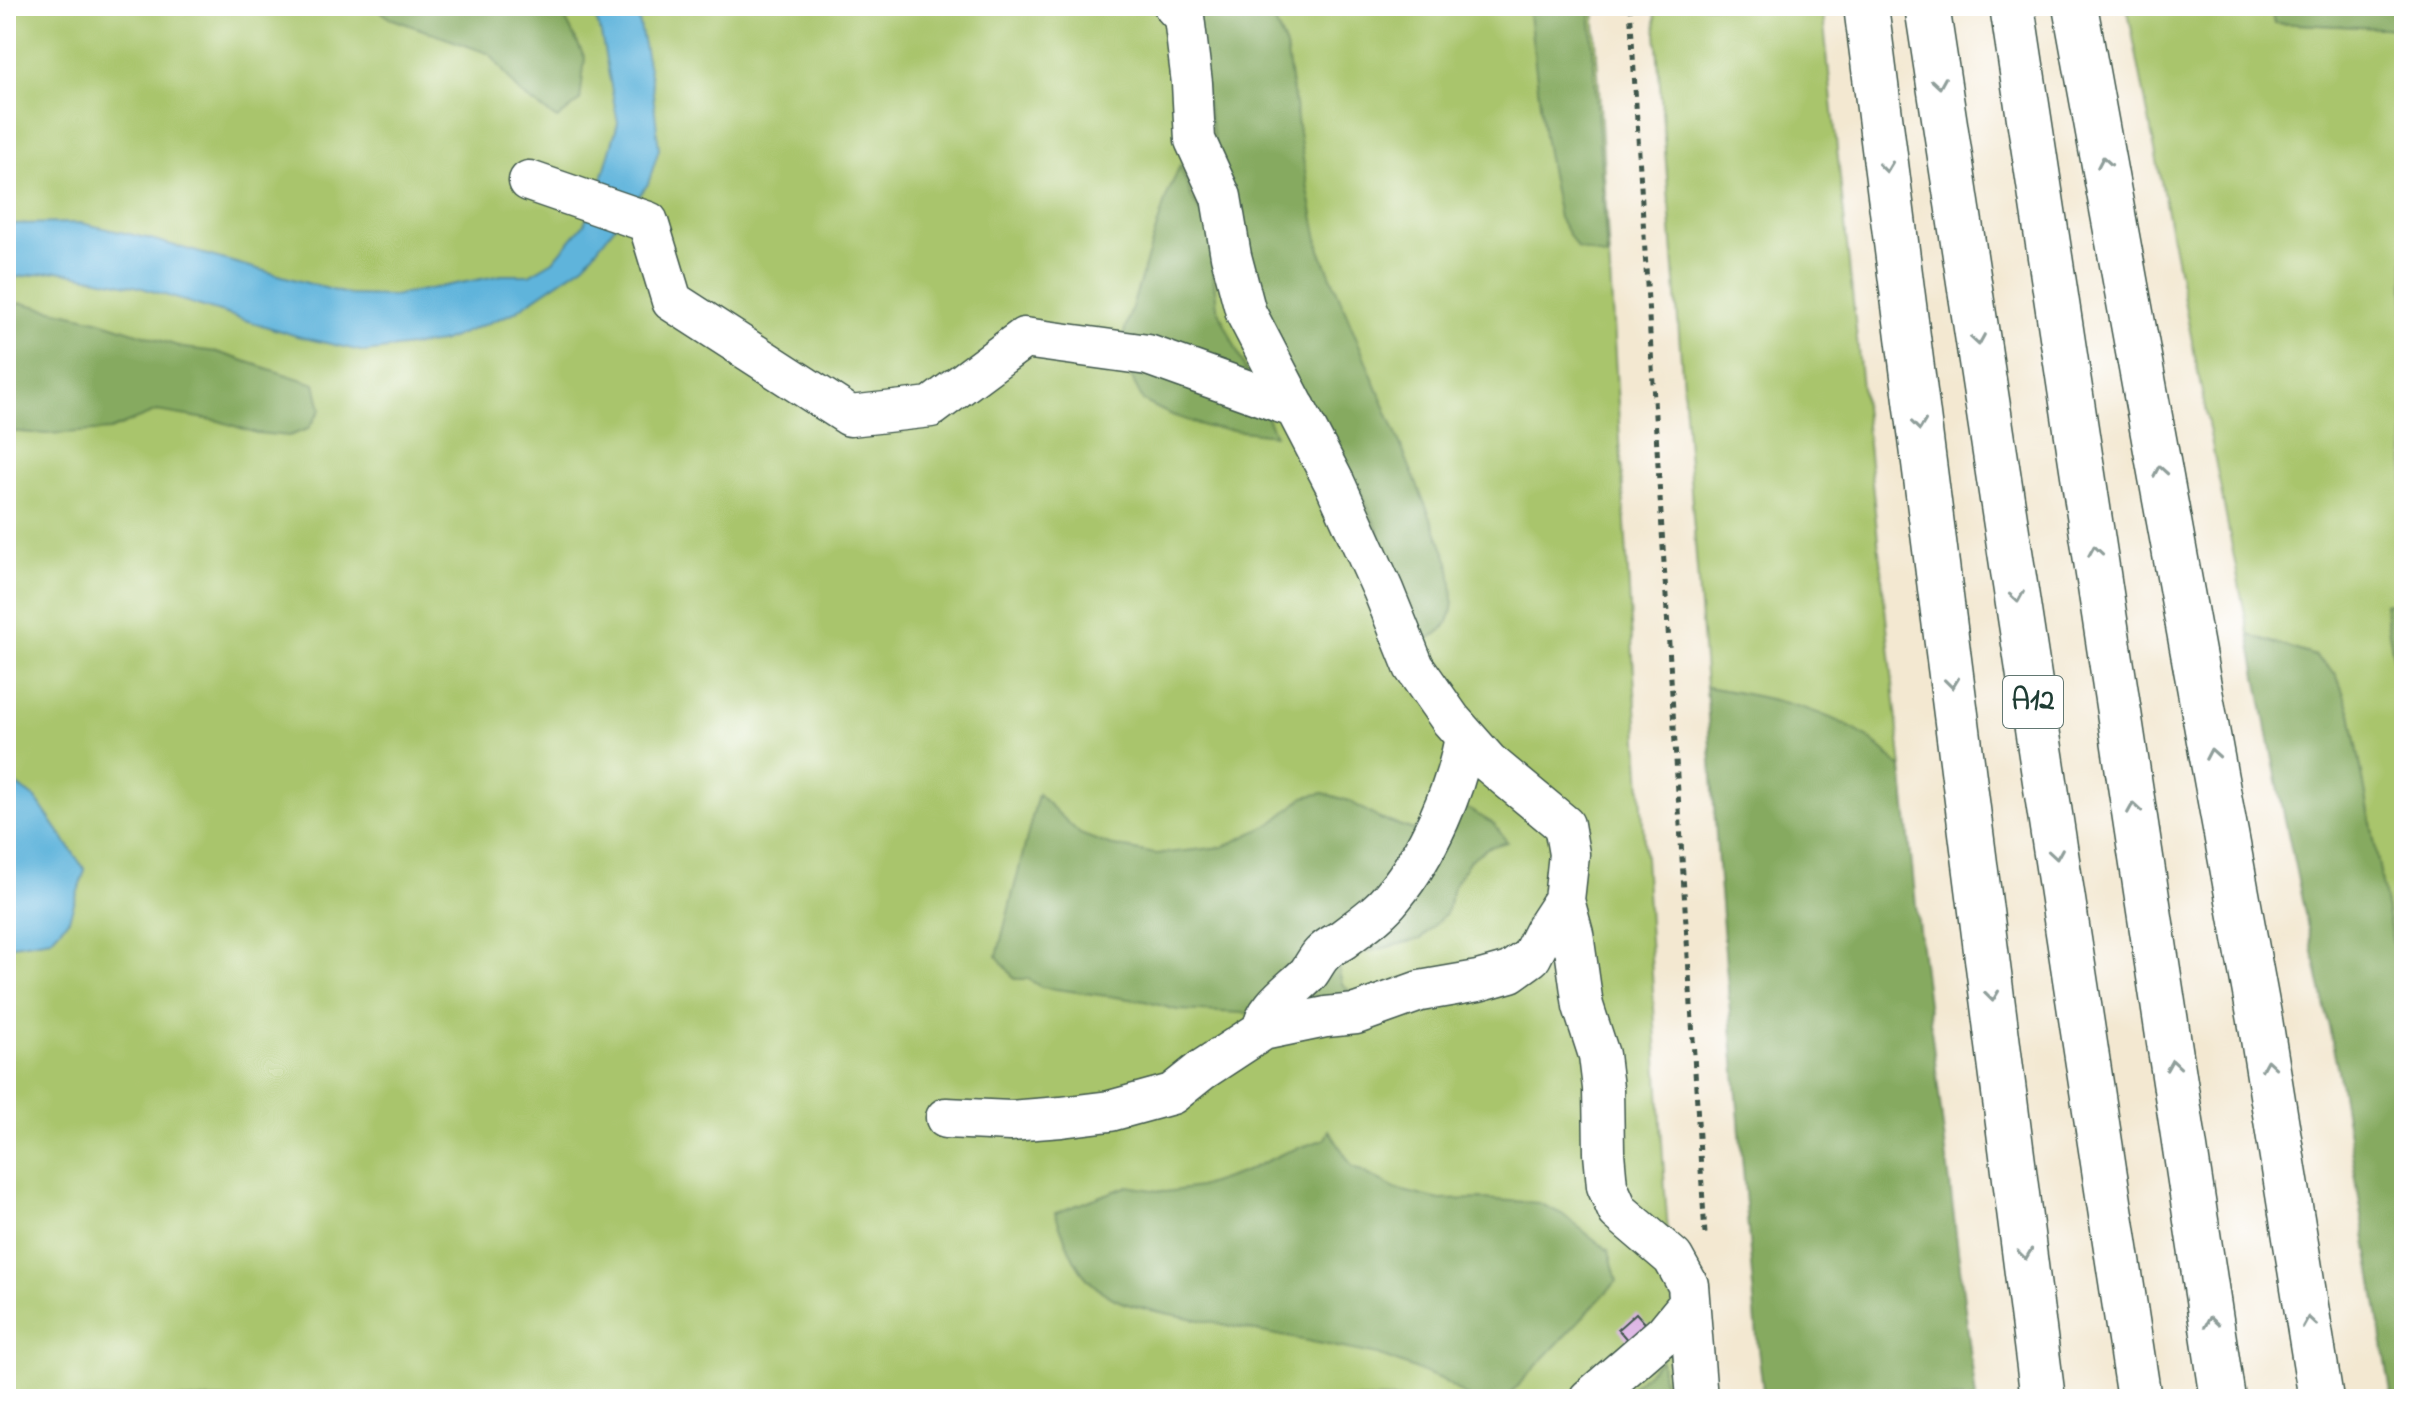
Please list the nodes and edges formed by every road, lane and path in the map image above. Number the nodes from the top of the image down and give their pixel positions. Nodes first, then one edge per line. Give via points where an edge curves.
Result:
1 (1174, 6) edge
2 (1630, 6) edge
3 (1866, 6) edge
4 (1927, 6) edge
5 (2012, 6) edge
6 (2075, 6) edge
7 (529, 181) dead end
8 (1296, 408) junction
9 (1465, 736) junction
10 (1564, 900) junction
11 (1263, 1030) junction
12 (946, 1118) dead end
13 (1706, 1244) dead end
14 (1688, 1305) junction
15 (1589, 1399) edge
16 (1697, 1399) edge
17 (2043, 1399) edge
18 (2139, 1399) edge
19 (2223, 1399) edge
20 (2321, 1399) edge

1 - 8 lane via 1184,17 1195,140 1221,197 1246,313
2 - 13 path
3 -> 17 highway, A12
4 -> 18 highway, A12
19 -> 5 highway
20 -> 6 highway via 2260,1020
7 - 8 lane via 648,222 672,301 850,416 931,407 1024,338 1148,355
8 - 9 lane via 1414,667
9 - 10 lane via 1564,825 1569,854
9 - 11 lane via 1444,811 1412,870 1371,919 1322,954 1278,1002
10 - 11 lane via 1531,957 1510,972 1420,991 1356,1014
10 - 14 lane via 1583,1006 1599,1055 1607,1186 1618,1211 1673,1258 1688,1285
11 - 12 lane via 1172,1094 1138,1105 1036,1119
14 - 15 lane via 1665,1333
14 - 16 lane

